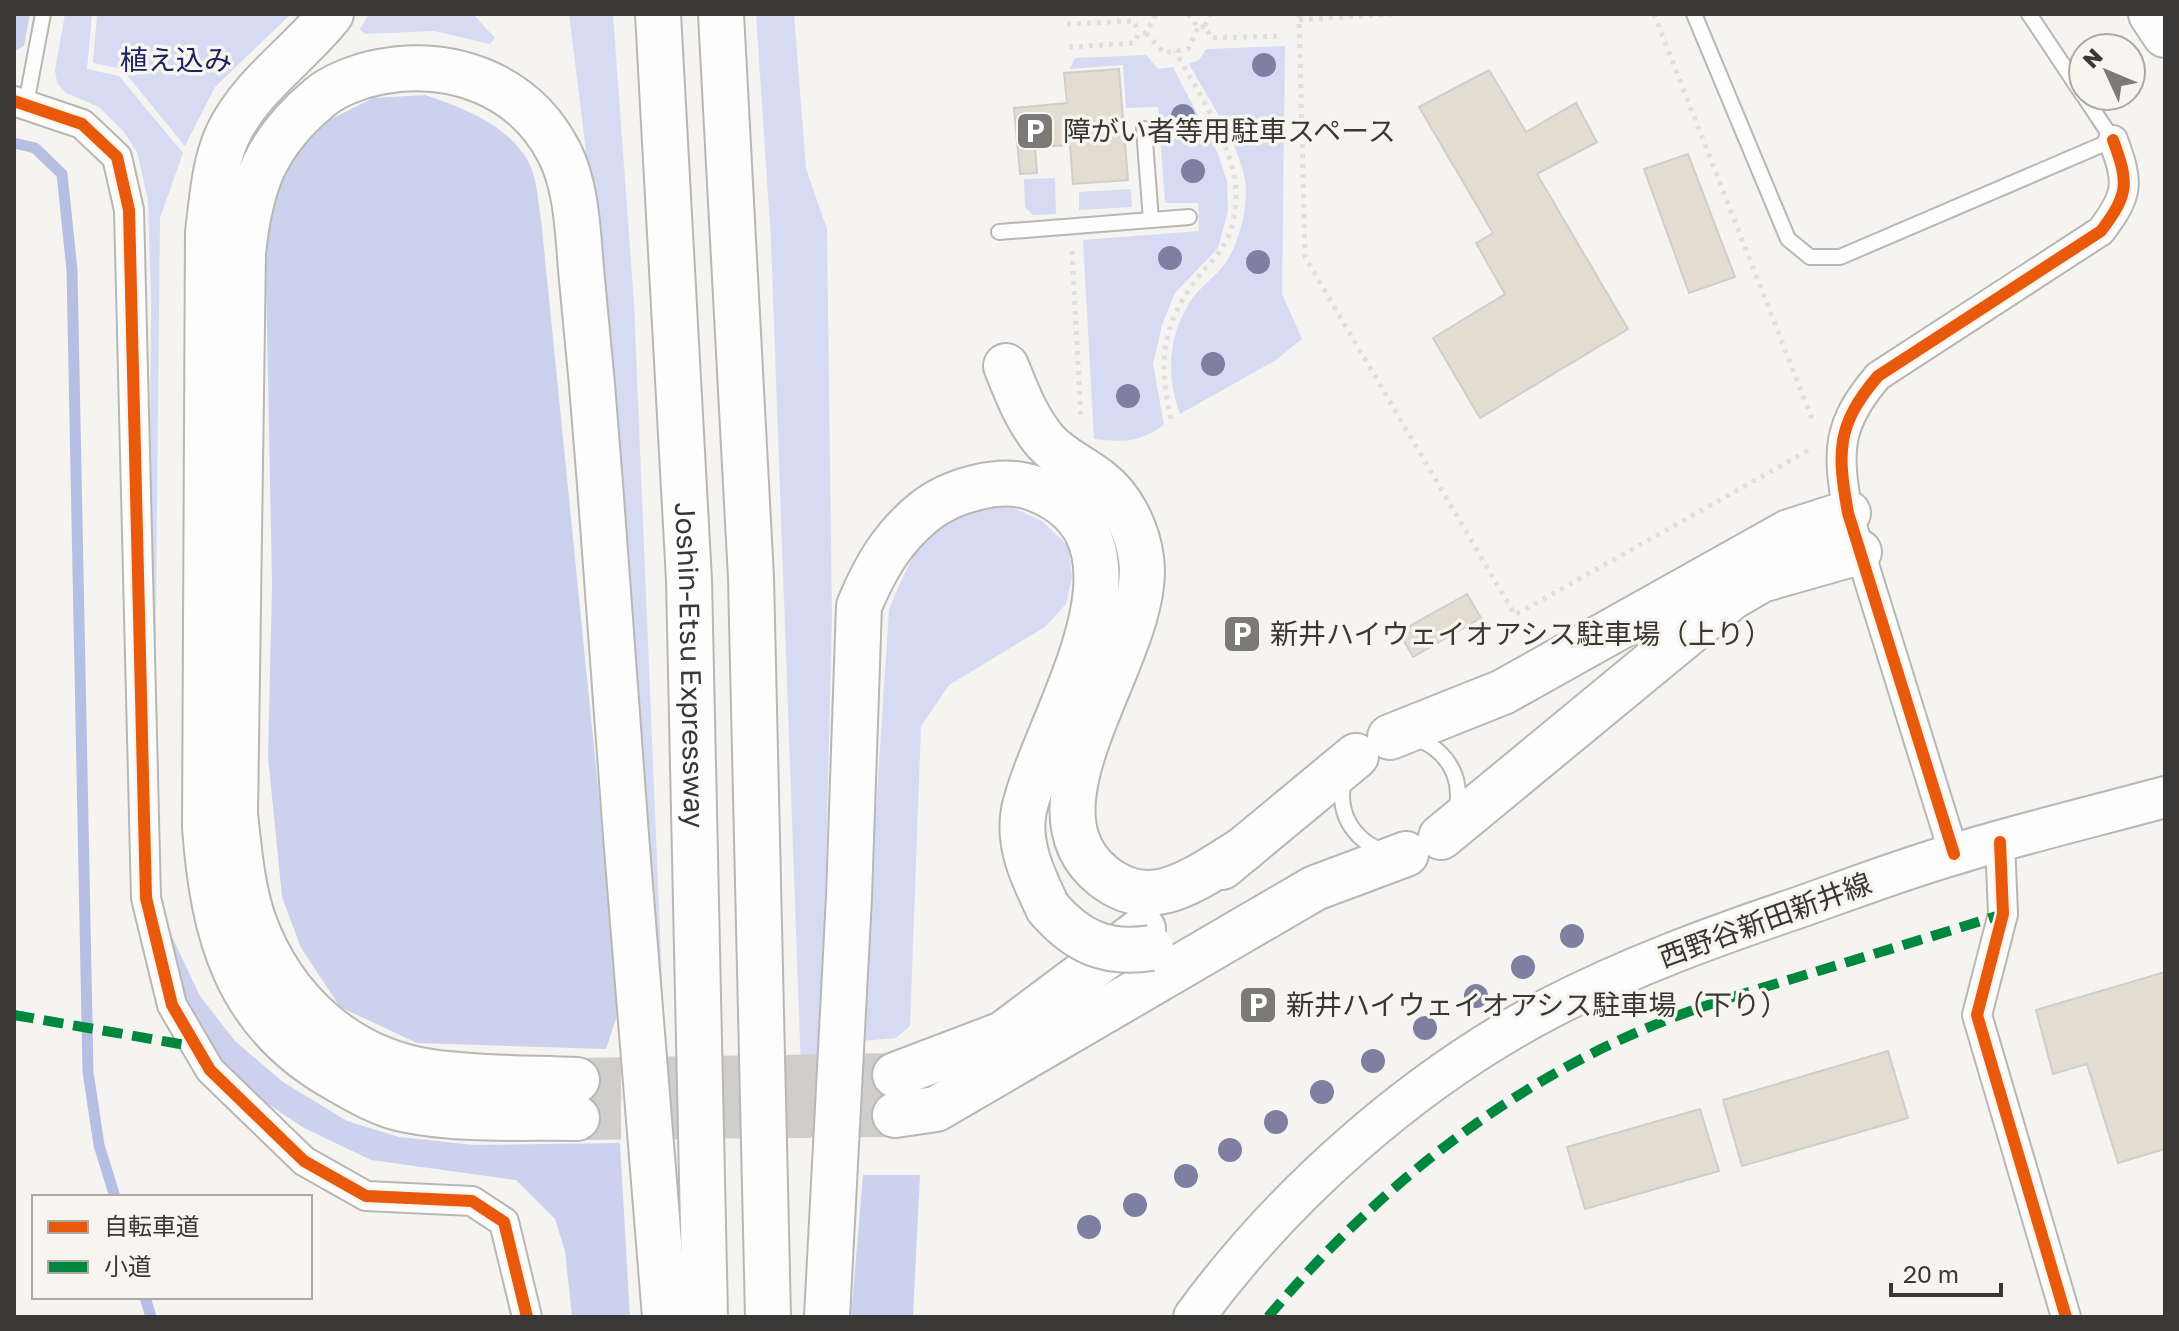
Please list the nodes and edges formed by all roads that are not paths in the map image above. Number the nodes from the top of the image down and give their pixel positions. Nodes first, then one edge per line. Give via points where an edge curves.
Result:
1 (43, 14) edge
2 (331, 14) edge
3 (658, 14) edge
4 (721, 14) edge
5 (1694, 14) edge
6 (2029, 14) edge
7 (2151, 14) edge
8 (2165, 35) edge
9 (2067, 71) edge
10 (20, 103) edge
11 (2094, 112) edge
12 (1144, 129) dead end
13 (2113, 140) junction
14 (1189, 217) dead end
15 (1151, 220) junction
16 (999, 232) dead end
17 (1006, 366) dead end
18 (1854, 532) junction
19 (1373, 746) junction
20 (2165, 797) edge
21 (2000, 842) junction
22 (1424, 845) junction
23 (1244, 849) junction
24 (1954, 854) junction
25 (1315, 888) junction
26 (527, 1317) edge
27 (665, 1317) edge
28 (705, 1317) edge
29 (768, 1317) edge
30 (827, 1317) edge
31 (1194, 1317) edge
32 (2066, 1317) edge

1 - 10 lane
2 - 27 highway via 248,102 234,125 215,179 209,219 205,827 220,938 240,984 268,1026 309,1064 357,1091 405,1109 457,1115 577,1099 431,1072 345,1043 310,1014 280,975 254,922 241,867 235,814 247,210 261,164 288,125 324,93 365,75 409,66 449,69 485,81 540,123 561,155 575,214
3 - 28 highway, Joshin-Etsu Expressway via 689,580
4 - 29 highway via 751,578
5 - 13 lane via 1788,239 1810,257 1840,257
6 - 9 lane
7 - 8 highway
10 - 26 street via 82,124 117,157 129,210 146,898 172,1005 210,1070 304,1161 366,1196 472,1201 504,1222
11 - 13 lane
12 - 15 lane
13 - 18 street via 2125,171 2121,204 2101,231 1878,376 1832,437
14 - 15 lane
15 - 16 lane
17 - 23 highway via 1026,415 1047,443 1118,499 1142,560 1138,602 1075,782 1071,820 1077,842 1102,875 1143,896 1174,891
18 - 19 highway via 1789,532 1503,692
18 - 22 highway via 1732,597
18 - 24 street
19 - 22 lane via 1345,773 1341,793 1353,831 1386,852
19 - 22 lane via 1408,736 1441,752 1452,767 1458,804 1453,822
19 - 23 highway
20 - 21 main road, 西野谷新田新井線
21 - 24 main road, 西野谷新田新井線
21 - 32 street via 2003,914 1977,1015
22 - 25 highway
23 - 25 highway via 1003,1034 895,1095 936,1109
24 - 31 main road, 西野谷新田新井線 via 1700,941 1620,974 1467,1058 1318,1176 1250,1246
25 - 30 highway, bridge via 1151,948 1126,952 1085,941 1065,928 1048,908 1027,862 1023,813 1097,608 1096,550 1077,519 1056,499 1029,487 996,485 960,492 927,509 899,534 875,568 859,606

